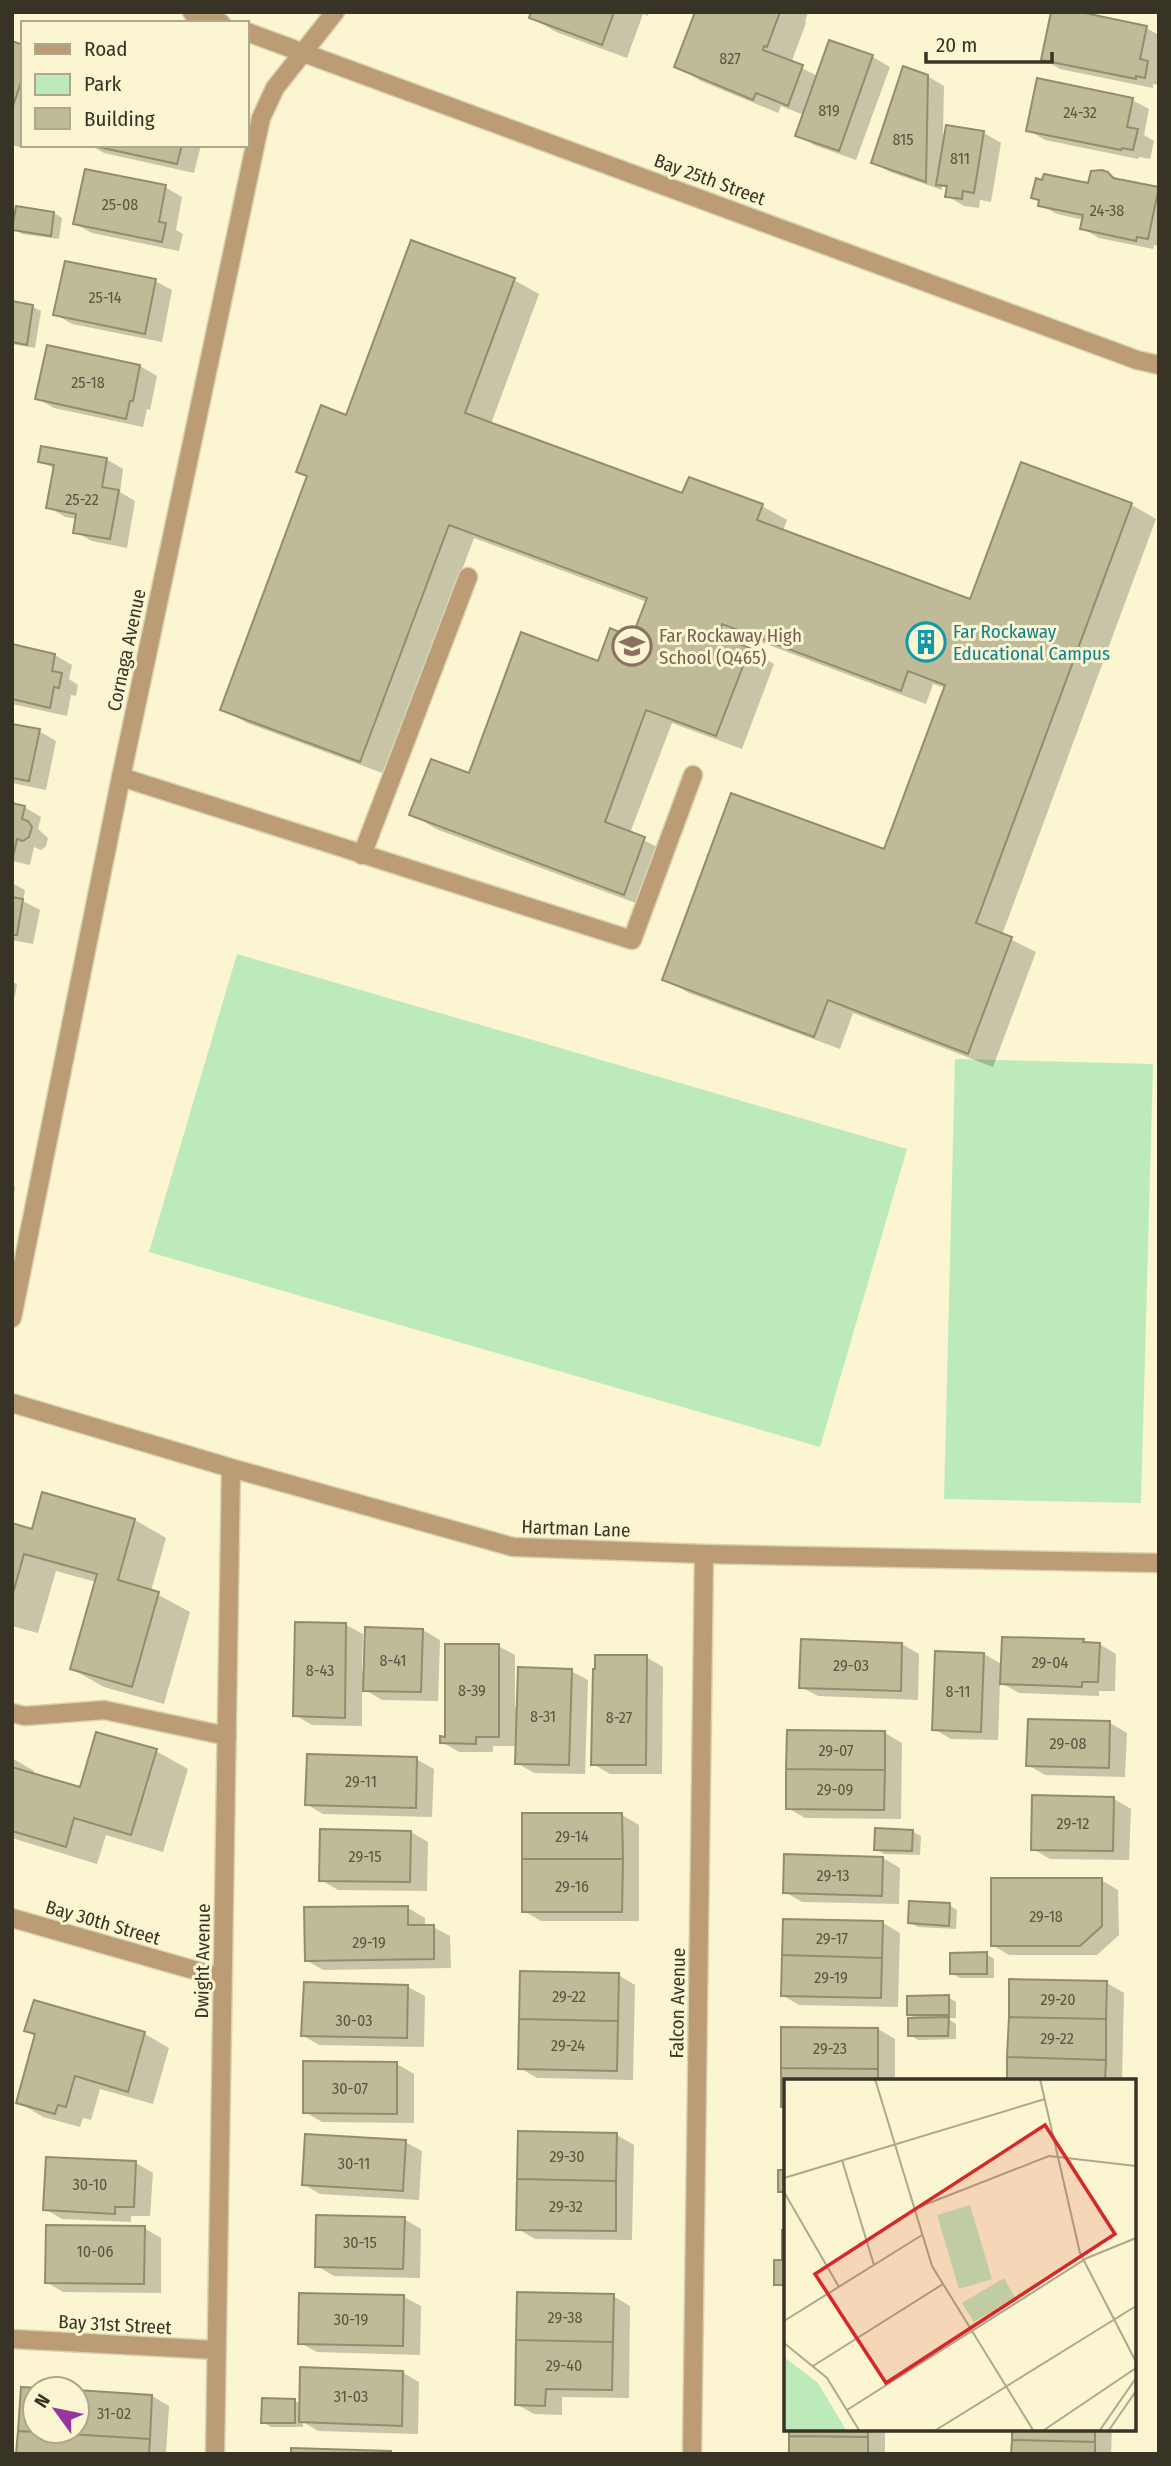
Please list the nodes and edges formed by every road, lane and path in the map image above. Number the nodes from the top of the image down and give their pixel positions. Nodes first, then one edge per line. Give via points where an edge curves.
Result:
1 (192, 12) edge
2 (335, 12) edge
3 (216, 21) edge
4 (248, 32) edge
5 (301, 53) junction
6 (1159, 365) edge
7 (468, 577) dead end
8 (692, 775) dead end
9 (121, 777) junction
10 (362, 855) junction
11 (12, 1318) edge
12 (12, 1403) edge
13 (231, 1468) junction
14 (704, 1553) junction
15 (1159, 1563) edge
16 (12, 1713) edge
17 (227, 1736) junction
18 (12, 1918) edge
19 (222, 1978) junction
20 (12, 2339) edge
21 (216, 2350) junction
22 (215, 2454) edge
23 (692, 2454) edge

1 - 3 street
2 - 5 street, Cornaga Avenue
4 - 5 street, Bay 25th Street
5 - 6 street, Bay 25th Street
5 - 9 street, Cornaga Avenue via 275,88 261,118
7 - 10 street
8 - 10 street via 632,940
9 - 10 street
9 - 11 street, Cornaga Avenue
12 - 13 street, Hartman Lane
13 - 14 street, Hartman Lane via 513,1546
13 - 17 street, Dwight Avenue
14 - 15 street, Hartman Lane
14 - 23 street, Falcon Avenue
16 - 17 street via 104,1710
17 - 19 street, Dwight Avenue
18 - 19 street, Bay 30th Street
19 - 21 street, Dwight Avenue
20 - 21 street, Bay 31st Street
21 - 22 street, Dwight Avenue

